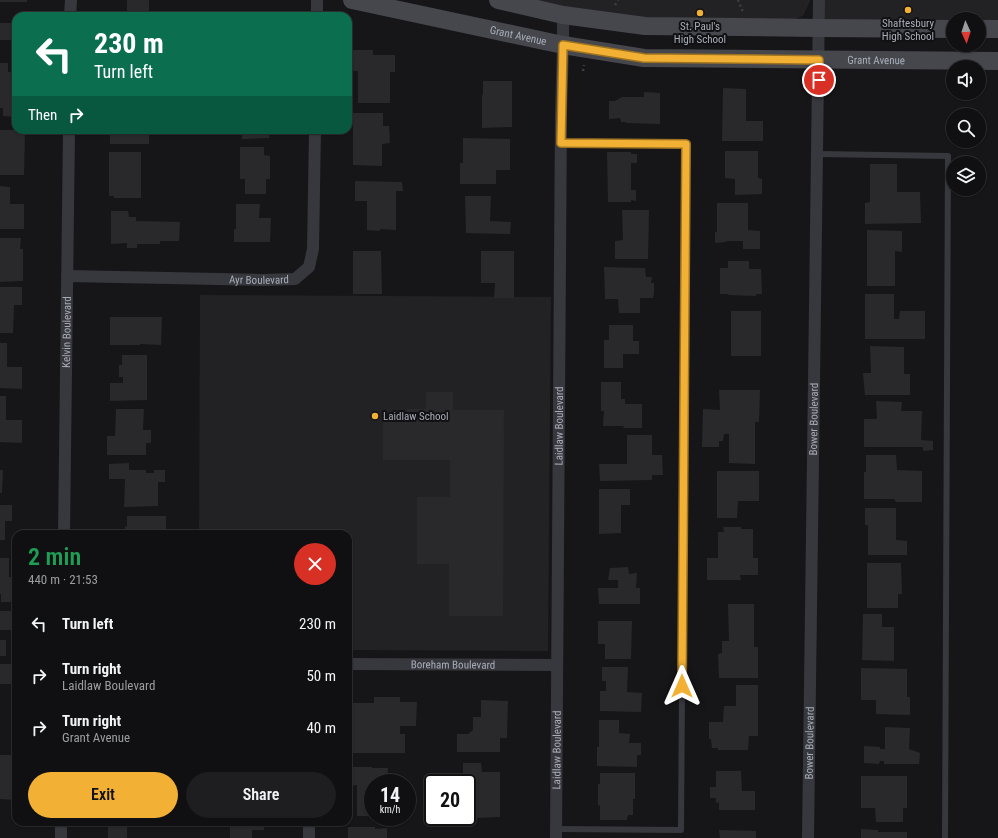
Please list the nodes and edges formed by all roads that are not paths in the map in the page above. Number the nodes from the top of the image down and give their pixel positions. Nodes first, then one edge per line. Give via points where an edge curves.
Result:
1 (71, 0) edge
2 (317, 0) edge
3 (352, 0) edge
4 (498, 0) edge
5 (819, 0) edge
6 (70, 12) edge
7 (317, 12) edge
8 (563, 15) junction
9 (819, 28) junction
10 (946, 28) edge
11 (986, 29) edge
12 (998, 29) edge
13 (563, 45) junction
14 (819, 60) junction
15 (998, 61) edge
16 (69, 134) edge
17 (315, 134) edge
18 (561, 143) junction
19 (818, 154) junction
20 (67, 276) junction
21 (64, 530) edge
22 (352, 664) edge
23 (557, 666) junction
24 (61, 826) edge
25 (309, 826) edge
26 (556, 833) edge
27 (61, 838) edge
28 (309, 838) edge
29 (808, 838) edge
30 (945, 838) edge

1 - 6 street
2 - 7 street
3 - 13 main road, Grant Avenue
4 - 8 main road
5 - 9 street, Bower Boulevard
8 - 9 main road via 645,26
8 - 13 street, Laidlaw Boulevard
9 - 10 main road
9 - 14 street, Bower Boulevard
11 - 12 main road
13 - 14 main road, Grant Avenue via 644,58
13 - 18 street, Laidlaw Boulevard
14 - 15 main road, Grant Avenue
14 - 19 street, Bower Boulevard
16 - 20 street, Kelvin Boulevard
17 - 20 street, Ayr Boulevard via 313,249 309,267 295,279
18 - 23 street, Laidlaw Boulevard
18 - 26 lane via 686,144 686,176 681,830
19 - 29 street, Bower Boulevard
19 - 30 lane via 948,156
20 - 21 street, Kelvin Boulevard
22 - 23 street, Boreham Boulevard
23 - 26 street, Laidlaw Boulevard
24 - 27 street
25 - 28 street

